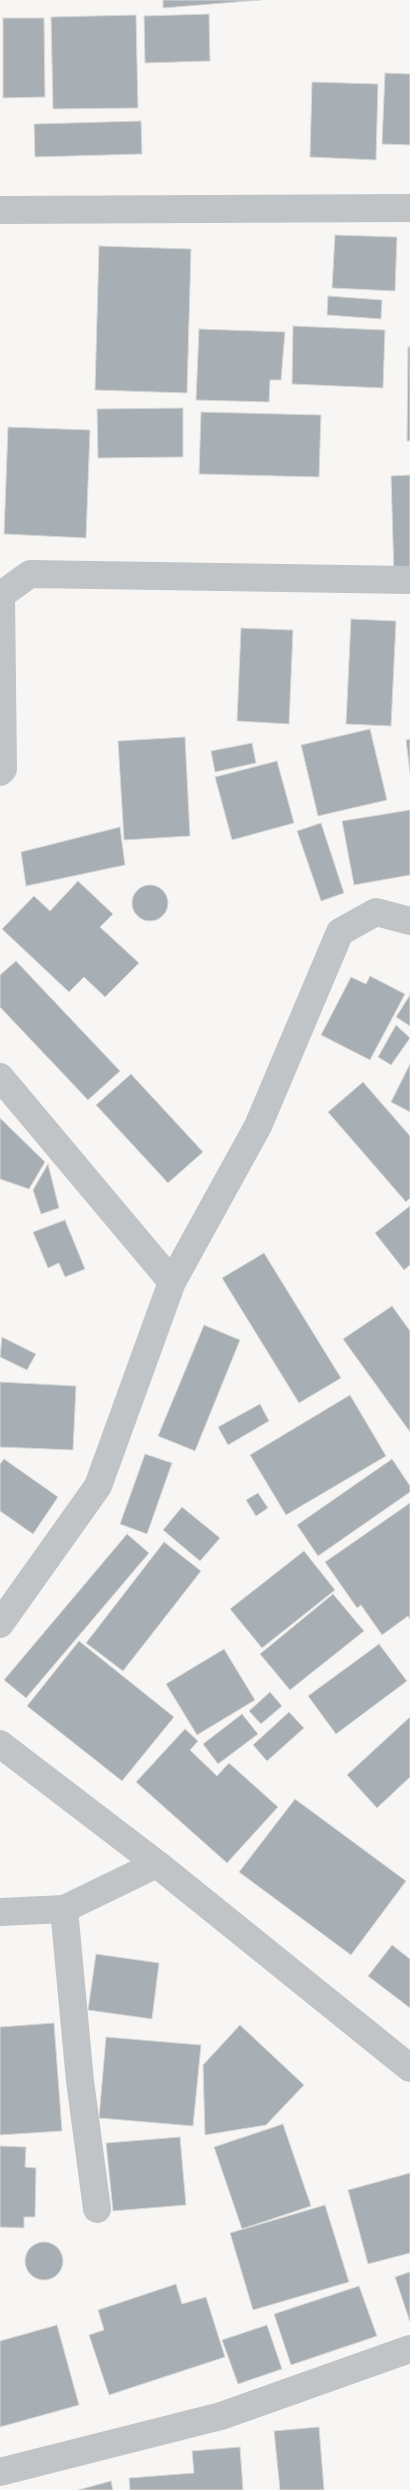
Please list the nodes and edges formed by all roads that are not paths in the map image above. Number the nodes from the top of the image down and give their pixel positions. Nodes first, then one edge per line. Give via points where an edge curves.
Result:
1 (410, 208) edge
2 (0, 210) edge
3 (410, 580) edge
4 (0, 595) edge
5 (0, 772) edge
6 (410, 921) edge
7 (0, 1077) edge
8 (172, 1282) junction
9 (0, 1624) edge
10 (0, 1744) edge
11 (157, 1864) junction
12 (64, 1909) junction
13 (0, 1912) edge
14 (410, 2068) edge
15 (96, 2209) dead end
16 (410, 2349) edge
17 (0, 2472) edge

1 - 2 street
3 - 4 street via 30,574
4 - 5 street via 3,769
6 - 8 street via 376,912 340,932 258,1126
7 - 8 street
8 - 9 street via 98,1486
10 - 11 street
11 - 12 street
11 - 14 street
12 - 13 street
12 - 15 street
16 - 17 street via 221,2416

